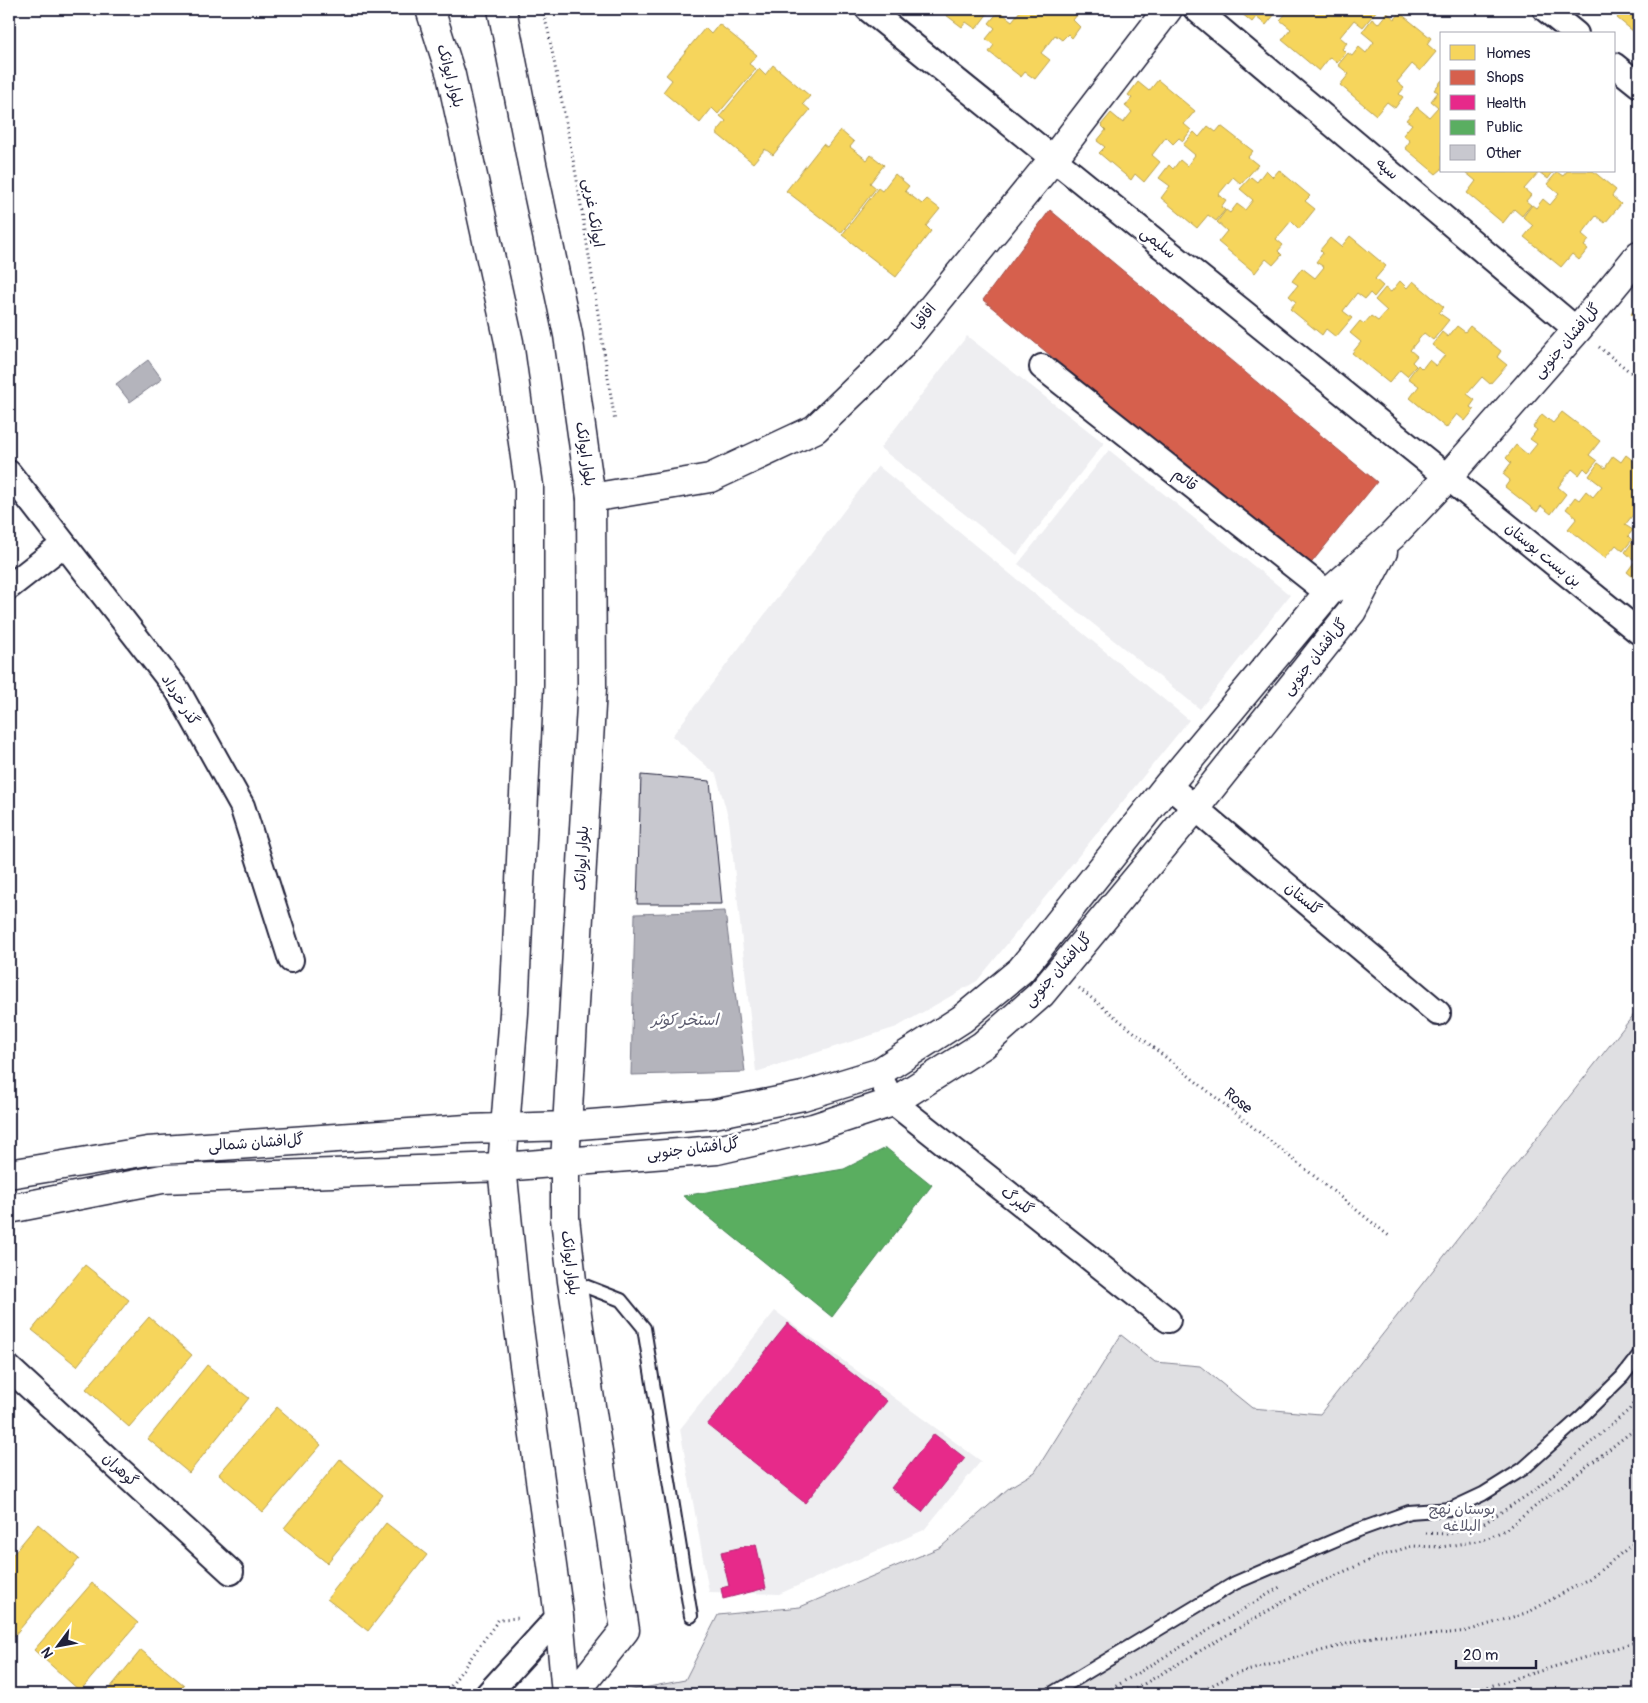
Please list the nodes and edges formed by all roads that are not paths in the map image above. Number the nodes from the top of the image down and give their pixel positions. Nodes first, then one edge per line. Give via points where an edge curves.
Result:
1 (430, 9) edge
2 (502, 9) edge
3 (868, 9) edge
4 (1168, 9) edge
5 (1196, 9) edge
6 (1545, 9) edge
7 (1574, 32) edge
8 (1616, 67) edge
9 (1639, 85) edge
10 (1054, 158) junction
11 (1639, 255) edge
12 (1577, 330) junction
13 (1042, 367) dead end
14 (9, 473) edge
15 (1447, 478) junction
16 (590, 498) junction
17 (1392, 536) junction
18 (64, 544) junction
19 (9, 586) edge
20 (1328, 593) junction
21 (1639, 632) edge
22 (1168, 785) junction
23 (1195, 808) junction
24 (291, 960) dead end
25 (1438, 1013) dead end
26 (878, 1073) junction
27 (893, 1102) junction
28 (567, 1126) junction
29 (506, 1128) junction
30 (565, 1162) junction
31 (502, 1167) junction
32 (9, 1174) edge
33 (9, 1208) edge
34 (572, 1281) junction
35 (1168, 1320) dead end
36 (1639, 1355) edge
37 (9, 1368) edge
38 (231, 1572) dead end
39 (559, 1616) junction
40 (691, 1616) dead end
41 (488, 1694) edge
42 (566, 1694) edge
43 (574, 1694) edge
44 (1051, 1694) edge

1 - 29 main road, بلوار ایوانک via 451,75 509,342 529,486 529,686
2 - 16 main road, بلوار ایوانک via 568,336
3 - 10 street, سلیمی
4 - 10 main road, اقاقیا
5 - 12 street, سپه
6 - 7 street
8 - 9 street
10 - 15 street, سلیمی
10 - 16 main road, اقاقیا via 900,346 815,429 710,478
11 - 12 main road, گل‌افشان جنوبی
12 - 15 main road, گل‌افشان جنوبی
13 - 20 street, قائم
14 - 18 street, گذر خرداد
15 - 17 main road, گل‌افشان جنوبی
15 - 21 street, بن بست بوستان
16 - 28 main road, بلوار ایوانک via 592,688
17 - 20 main road, گل‌افشان جنوبی
17 - 23 main road, گل‌افشان جنوبی via 1352,611
18 - 19 street
18 - 24 street, گذر خرداد via 178,691 242,806
20 - 22 main road, گل‌افشان جنوبی
22 - 23 street, گلستان
22 - 26 main road, گل‌افشان جنوبی via 1021,970 962,1019
23 - 25 street, گلستان
23 - 27 main road, گل‌افشان جنوبی via 1041,994 984,1045
26 - 27 street, گلبرگ
26 - 28 main road, گل‌افشان جنوبی via 803,1096 714,1114
27 - 30 main road, گل‌افشان جنوبی via 813,1128 717,1150
27 - 35 street, گلبرگ
28 - 29 main road, گل‌افشان شمالی
28 - 30 main road, بلوار ایوانک
29 - 31 main road, بلوار ایوانک
29 - 32 main road, گل‌افشان شمالی via 148,1150
30 - 31 main road, گل‌افشان جنوبی
30 - 34 main road, بلوار ایوانک via 565,1218
31 - 33 main road, گل‌افشان شمالی via 162,1179
31 - 39 main road, بلوار ایوانک via 517,1314
34 - 40 lane via 621,1300 644,1328
34 - 43 main road, بلوار ایوانک via 625,1630
36 - 44 lane via 1615,1383 1523,1469 1483,1494 1451,1509 1409,1512 1235,1582
37 - 38 street, گوهران
39 - 41 street
39 - 42 main road, بلوار ایوانک

